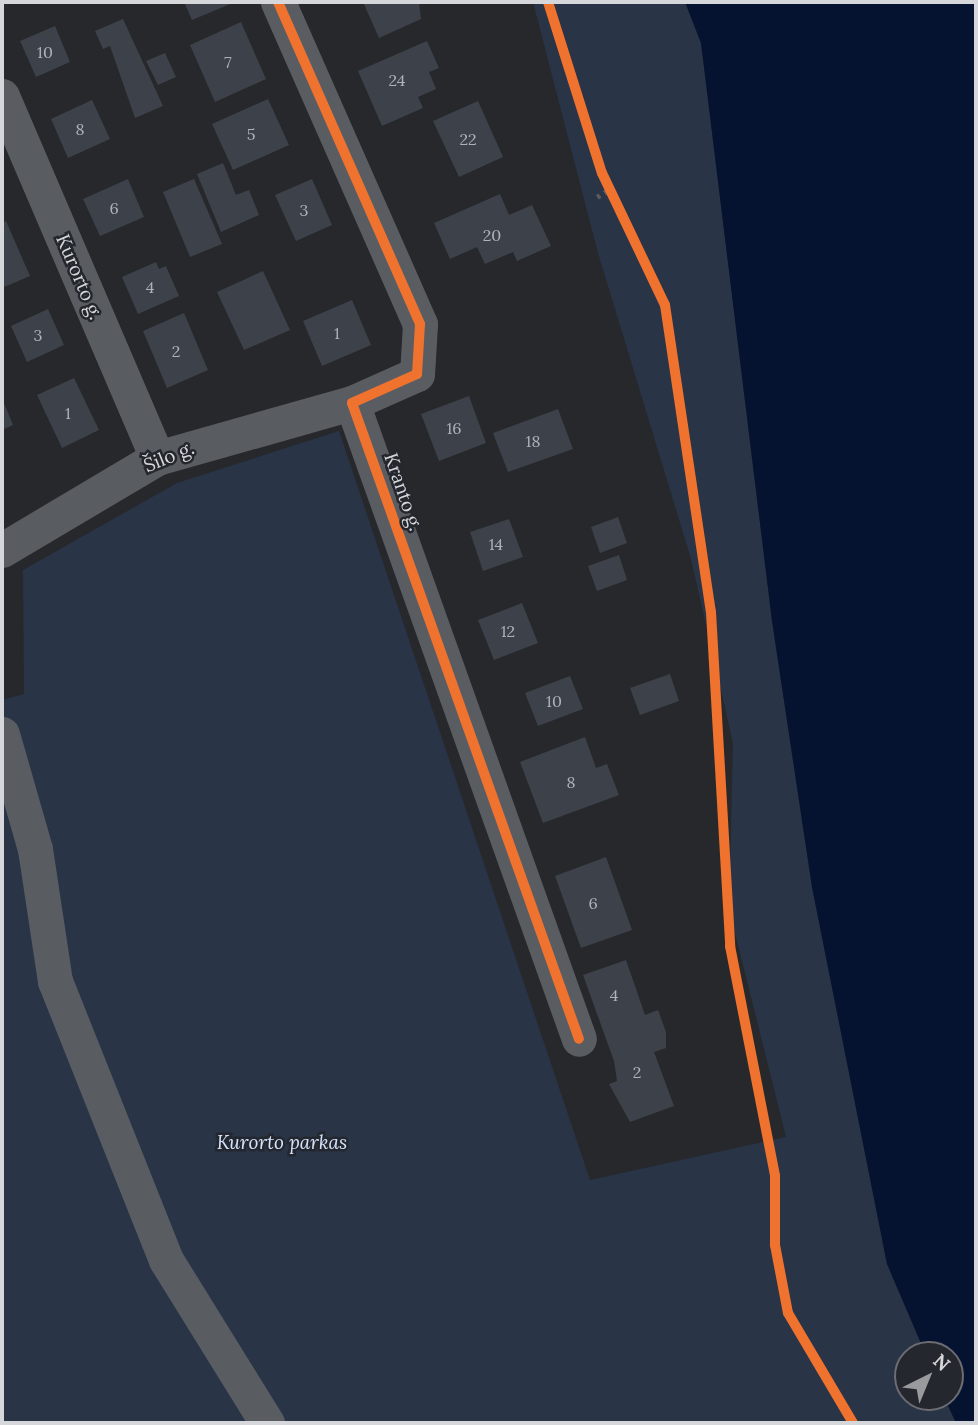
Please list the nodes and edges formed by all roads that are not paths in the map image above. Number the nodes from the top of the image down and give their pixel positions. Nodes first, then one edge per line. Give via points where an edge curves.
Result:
1 (278, 2) edge
2 (2, 96) edge
3 (352, 403) junction
4 (156, 458) junction
5 (2, 551) edge
6 (2, 734) edge
7 (579, 1038) dead end
8 (267, 1423) edge

1 - 3 street via 420,324 417,374
2 - 4 street, Kurorto g.
3 - 4 street, Šilo g.
3 - 7 street, Kranto g.
4 - 5 street, Šilo g.
6 - 8 street via 12,751 35,849 55,981 166,1260

